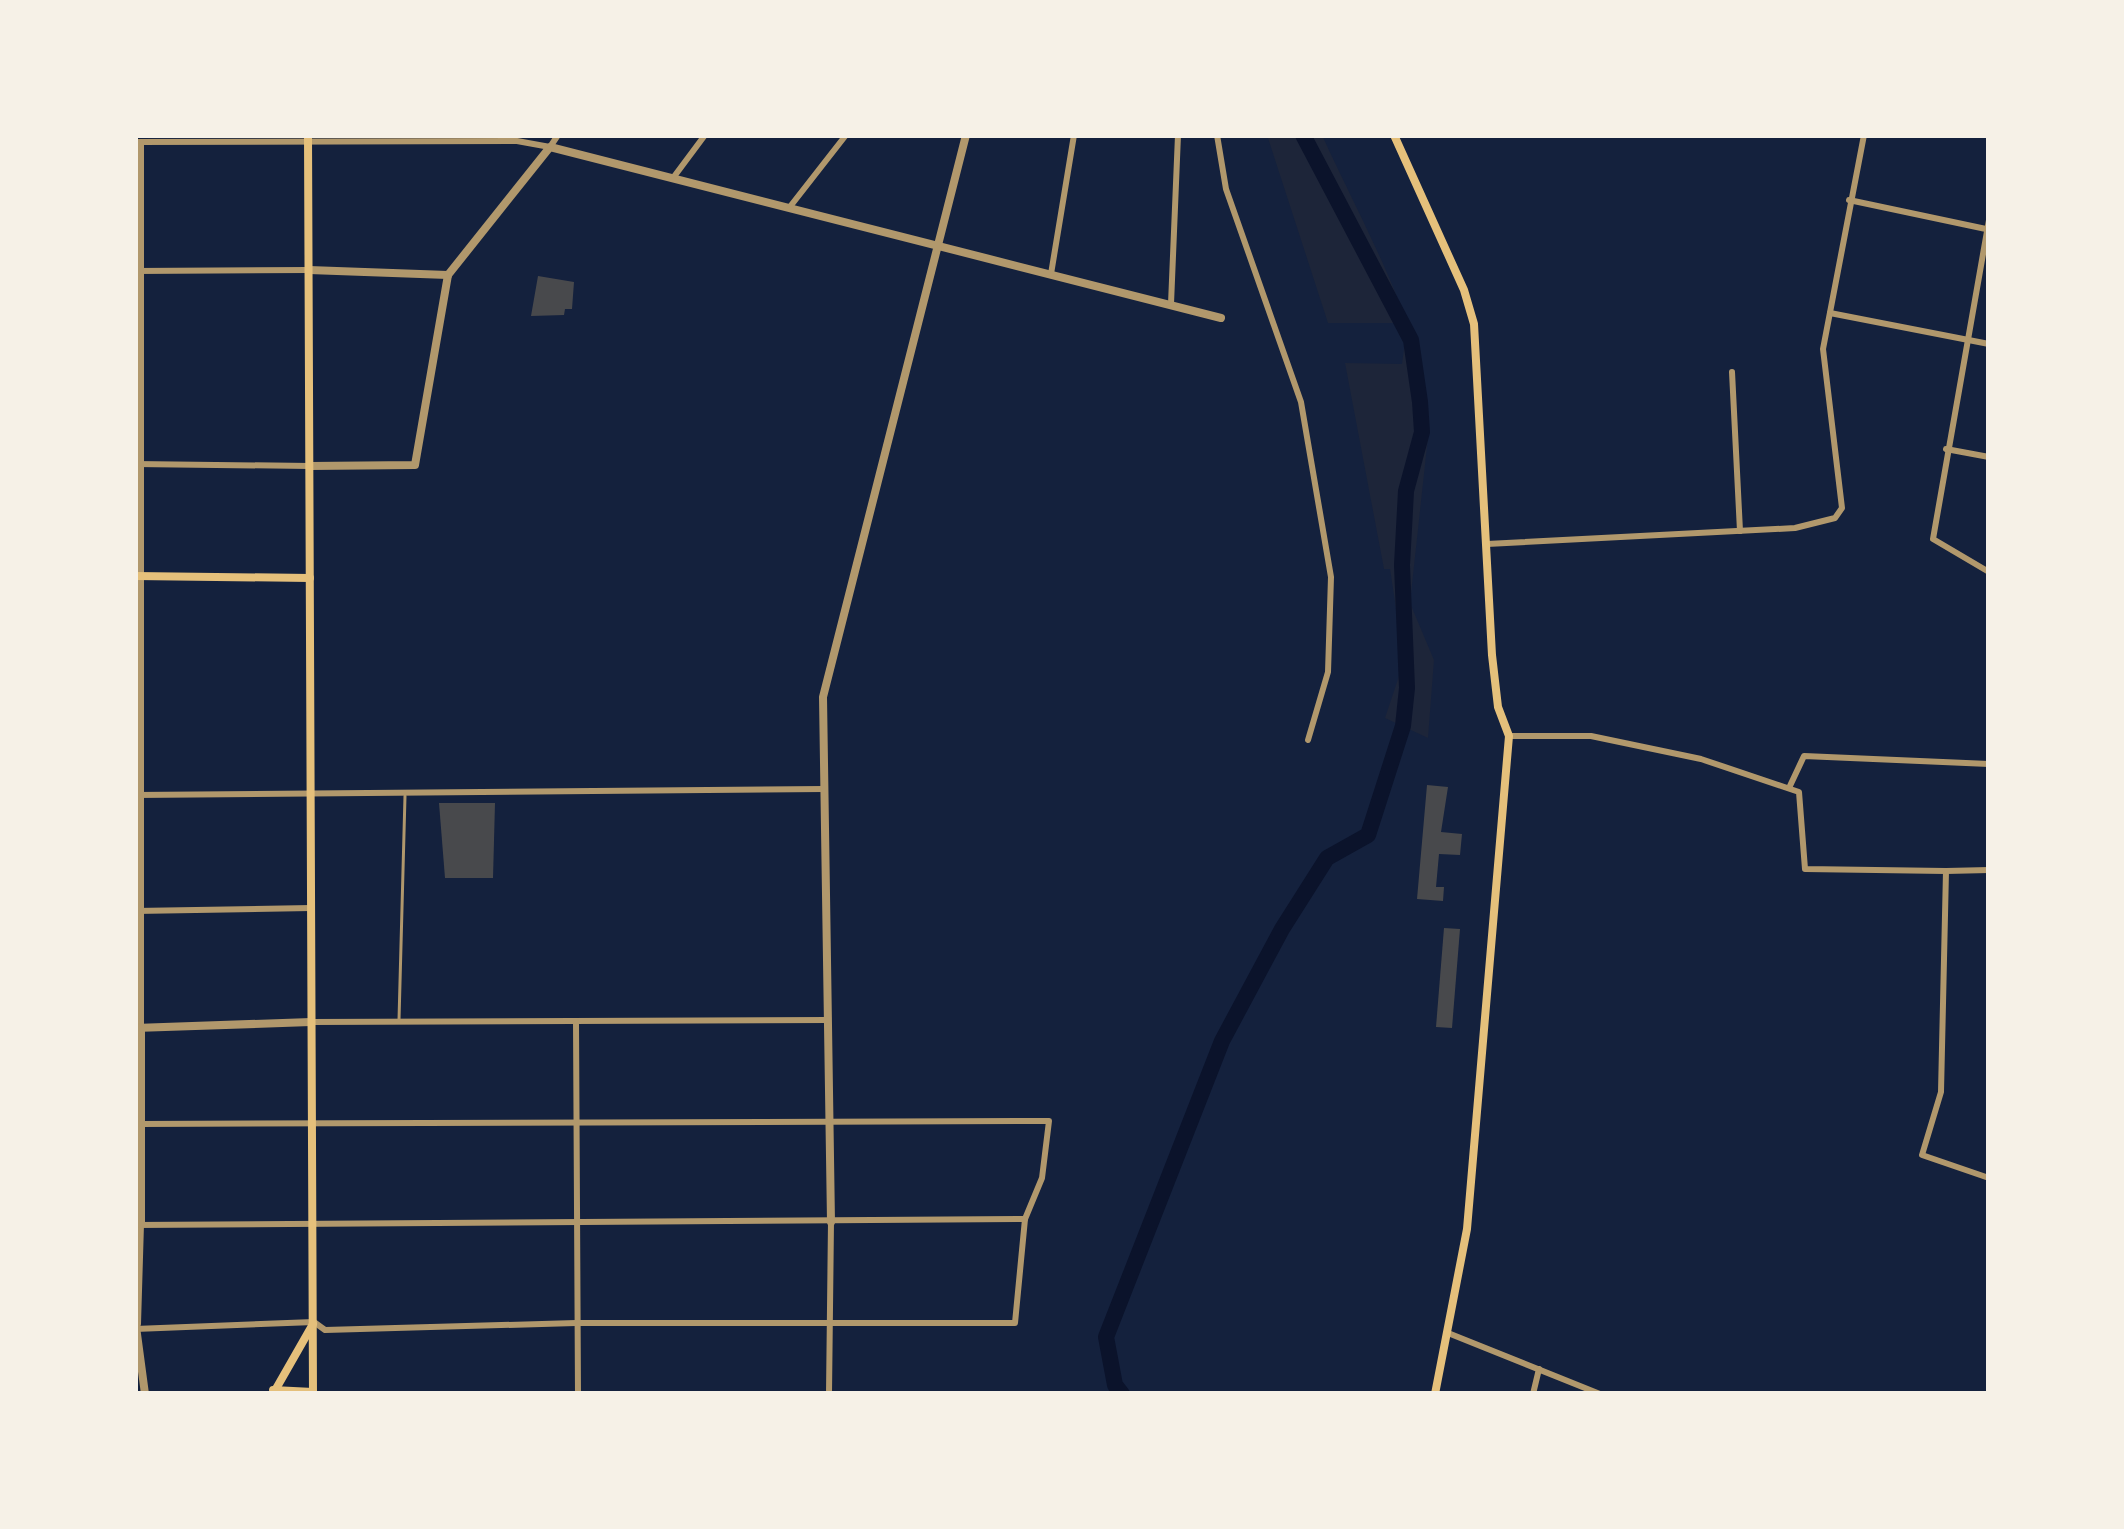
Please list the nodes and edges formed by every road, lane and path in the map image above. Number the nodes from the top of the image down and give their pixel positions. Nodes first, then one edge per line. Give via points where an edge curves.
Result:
1 (558, 135) edge
2 (705, 135) edge
3 (846, 135) edge
4 (966, 135) edge
5 (1074, 135) edge
6 (1178, 135) edge
7 (1217, 135) edge
8 (1394, 135) edge
9 (1864, 135) edge
10 (308, 137) edge
11 (138, 142) edge
12 (550, 147) junction
13 (673, 178) junction
14 (1849, 200) junction
15 (789, 208) junction
16 (1988, 226) edge
17 (936, 246) junction
18 (309, 270) junction
19 (138, 271) edge
20 (1051, 274) junction
21 (448, 275) junction
22 (1171, 304) junction
23 (1830, 313) junction
24 (1220, 319) dead end
25 (1965, 339) junction
26 (1989, 344) edge
27 (1732, 372) dead end
28 (1946, 448) junction
29 (1989, 458) edge
30 (138, 464) edge
31 (310, 466) junction
32 (1740, 531) junction
33 (1487, 544) junction
34 (1989, 572) edge
35 (139, 576) edge
36 (310, 578) junction
37 (138, 698) edge
38 (1509, 736) junction
39 (1308, 740) dead end
40 (1989, 764) edge
41 (1789, 788) junction
42 (824, 789) junction
43 (139, 795) edge
44 (405, 795) junction
45 (310, 796) junction
46 (1989, 870) edge
47 (1946, 871) junction
48 (311, 908) junction
49 (139, 911) edge
50 (829, 1020) junction
51 (311, 1022) junction
52 (399, 1022) junction
53 (577, 1022) junction
54 (138, 1028) edge
55 (830, 1120) junction
56 (140, 1124) junction
57 (575, 1124) junction
58 (311, 1126) junction
59 (1989, 1178) edge
60 (1025, 1219) junction
61 (831, 1222) junction
62 (577, 1223) junction
63 (138, 1225) edge
64 (314, 1225) junction
65 (314, 1322) junction
66 (831, 1322) junction
67 (575, 1323) junction
68 (136, 1325) edge
69 (1448, 1334) junction
70 (1539, 1369) junction
71 (273, 1392) edge
72 (313, 1393) edge
73 (145, 1394) edge
74 (578, 1394) edge
75 (829, 1394) edge
76 (1436, 1394) edge
77 (1533, 1394) edge
78 (1600, 1394) edge

1 - 12 street
2 - 13 street
3 - 15 street
4 - 17 street
5 - 20 street
6 - 22 street
7 - 39 street via 1226,189 1301,403 1331,577 1328,672
8 - 33 main road via 1474,324
9 - 14 street
10 - 11 street
10 - 12 street
10 - 18 main road
11 - 19 street
12 - 13 street
12 - 21 street
13 - 15 street
14 - 16 street
14 - 23 street
15 - 17 street
16 - 25 street
17 - 20 street
17 - 42 street via 823,698
18 - 19 street
18 - 21 street
18 - 31 main road
19 - 30 street
20 - 22 street
21 - 31 street via 415,465
22 - 24 street
23 - 25 street
23 - 32 street via 1823,349 1840,513 1806,526
25 - 26 street
25 - 28 street
27 - 32 street
28 - 29 street
28 - 34 street via 1934,539
30 - 31 street
30 - 35 street
31 - 36 main road
32 - 33 street
33 - 38 main road via 1496,690
35 - 36 main road
35 - 37 street
36 - 45 main road
37 - 43 street
38 - 41 street via 1591,736
38 - 69 main road via 1467,1229
40 - 41 street via 1804,756
41 - 47 street via 1802,798 1805,868
42 - 44 street
42 - 50 street
43 - 45 street
43 - 49 street
44 - 45 street
44 - 52 lane
45 - 48 main road
46 - 47 street
47 - 59 street via 1941,1091 1922,1155
48 - 49 street
48 - 51 main road
49 - 54 street
50 - 53 street
50 - 55 street
51 - 52 street
51 - 54 street
51 - 58 main road
52 - 53 street
53 - 57 street
54 - 56 street
55 - 57 street
55 - 60 street via 1049,1121 1042,1178
55 - 61 street
56 - 58 street
56 - 63 street
57 - 58 street
57 - 62 street
58 - 64 main road
60 - 61 street
60 - 66 street via 1015,1323
61 - 62 street
61 - 66 street
62 - 64 street
62 - 67 street
63 - 64 street
63 - 68 street
64 - 65 main road
65 - 67 street via 325,1330
65 - 68 street
65 - 71 main road
65 - 72 main road
66 - 67 street
66 - 75 street
67 - 74 street
68 - 73 street
69 - 70 street
69 - 76 main road
70 - 77 street
70 - 78 street
71 - 72 main road

